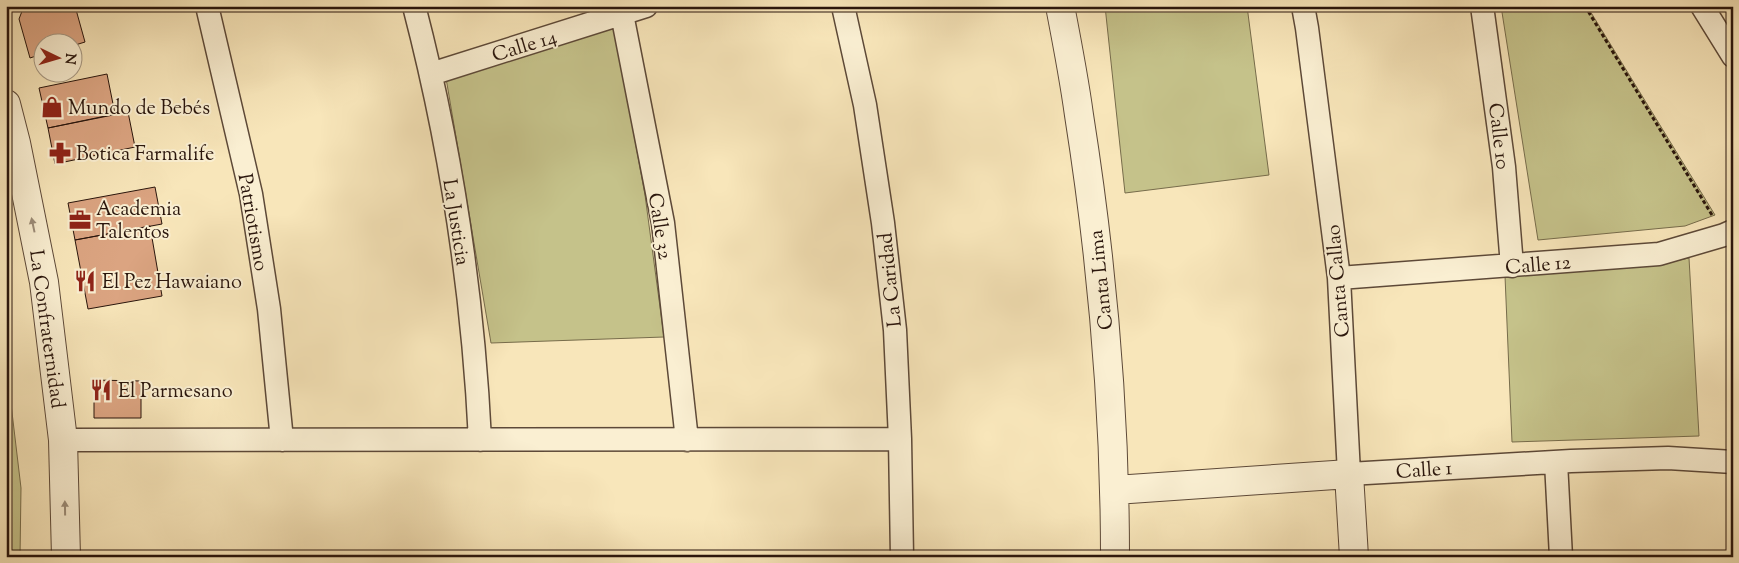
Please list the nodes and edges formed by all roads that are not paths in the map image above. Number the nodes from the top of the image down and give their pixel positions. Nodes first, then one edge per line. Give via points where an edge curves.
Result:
1 (207, 6) edge
2 (414, 6) edge
3 (646, 6) edge
4 (843, 6) edge
5 (1060, 6) edge
6 (1303, 6) edge
7 (1482, 6) edge
8 (1702, 6) edge
9 (622, 14) junction
10 (1733, 56) edge
11 (431, 74) junction
12 (6, 104) edge
13 (1729, 233) edge
14 (1512, 266) junction
15 (1339, 278) junction
16 (900, 439) junction
17 (63, 440) junction
18 (282, 440) junction
19 (480, 440) junction
20 (687, 440) junction
21 (1556, 462) junction
22 (1733, 462) edge
23 (1349, 474) junction
24 (1115, 490) junction
25 (66, 557) edge
26 (902, 557) edge
27 (1115, 557) edge
28 (1354, 557) edge
29 (1561, 557) edge

1 - 18 street, Patriotismo via 251,194 269,309
2 - 11 street, La Justicia
3 - 9 street, Calle 14
4 - 16 street, La Caridad via 865,105 882,223 895,330
5 - 24 street, Canta Lima via 1093,216 1107,352
6 - 15 street, Canta Callao
7 - 14 street, Calle 10 via 1504,167
8 - 10 street
9 - 11 street, Calle 14
9 - 20 street, Calle 32 via 663,223
11 - 19 street, La Justicia via 455,198 472,319
17 -> 12 street, La Confraternidad via 44,282
13 - 14 street, Calle 12 via 1659,254
14 - 15 street, Calle 12
15 - 23 street, Canta Callao
16 - 20 street
16 - 26 street, La Caridad
17 - 18 street
25 -> 17 street, La Confraternidad
18 - 19 street
19 - 20 street
21 - 22 street, Calle 1 via 1668,458
21 - 23 street, Calle 1
21 - 29 street
23 - 24 street, Calle 1
23 - 28 street, Canta Callao
24 - 27 street, Canta Lima

